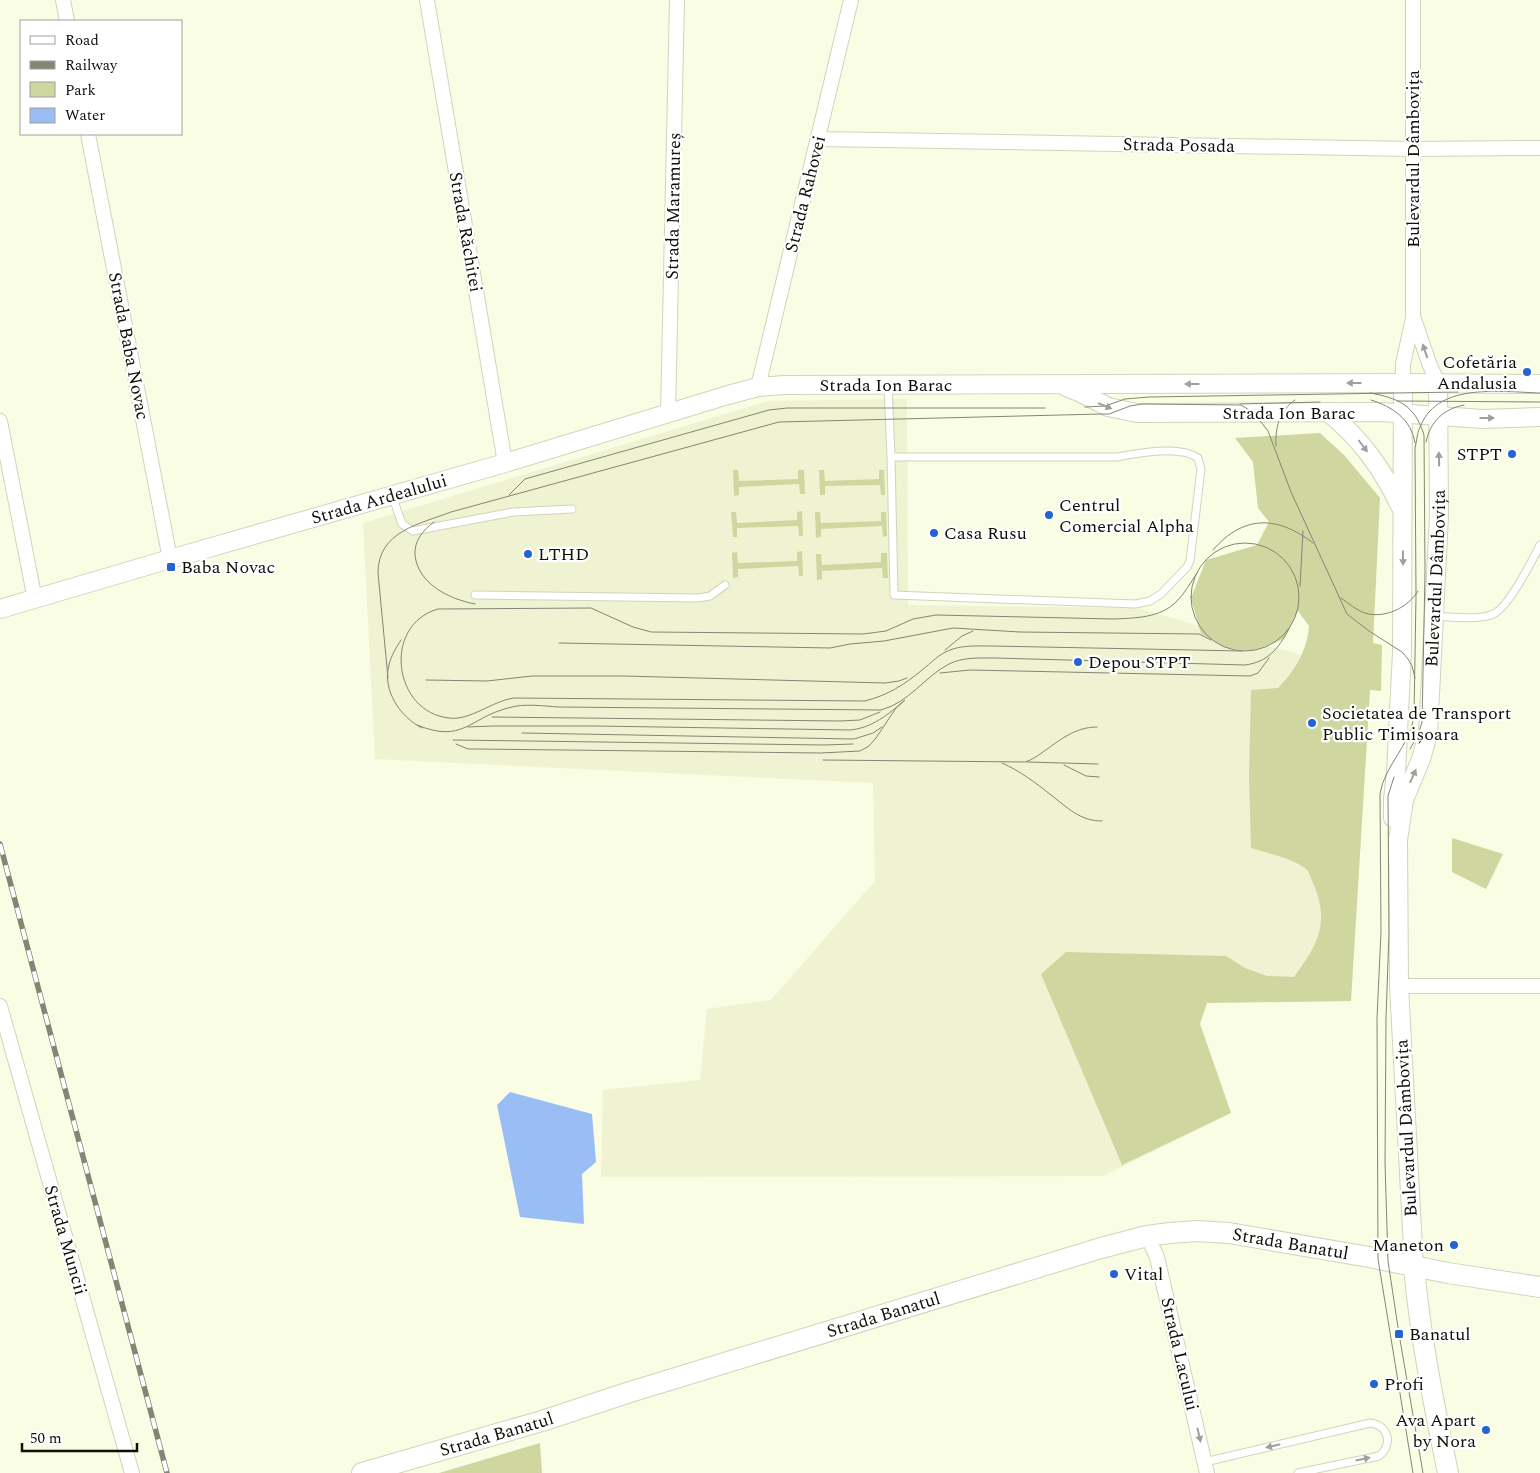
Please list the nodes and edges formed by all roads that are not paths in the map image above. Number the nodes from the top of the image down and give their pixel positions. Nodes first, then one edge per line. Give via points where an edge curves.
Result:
1 (63, 0) edge
2 (427, 0) edge
3 (677, 0) edge
4 (851, 0) edge
5 (1413, 0) edge
6 (67, 20) edge
7 (88, 135) edge
8 (818, 139) junction
9 (1540, 148) edge
10 (1412, 149) junction
11 (1413, 318) junction
12 (1403, 383) junction
13 (1438, 383) junction
14 (1540, 384) edge
15 (888, 385) junction
16 (1044, 385) junction
17 (758, 387) junction
18 (1328, 412) junction
19 (668, 413) junction
20 (1403, 414) junction
21 (1439, 417) junction
22 (1540, 417) edge
23 (0, 421) edge
24 (892, 457) junction
25 (505, 463) junction
26 (392, 495) junction
27 (572, 509) dead end
28 (1402, 510) junction
29 (1540, 545) edge
30 (170, 559) junction
31 (725, 585) dead end
32 (475, 595) dead end
33 (35, 600) junction
34 (0, 609) edge
35 (1434, 616) junction
36 (1398, 840) junction
37 (1398, 986) junction
38 (1540, 986) edge
39 (0, 1006) edge
40 (1147, 1236) junction
41 (1414, 1266) junction
42 (1540, 1286) edge
43 (1206, 1468) edge
44 (132, 1473) edge
45 (362, 1473) edge
46 (1298, 1473) edge
47 (1448, 1473) edge

1 - 6 street
2 - 25 street, Strada Răchitei
3 - 19 street, Strada Maramureș
4 - 8 street, Strada Rahovei
5 - 10 street, Bulevardul Dâmbovița
7 - 30 street, Strada Baba Novac
8 - 10 street, Strada Posada
8 - 17 street, Strada Rahovei
9 - 10 street, Strada Posada
10 - 11 street, Bulevardul Dâmbovița
11 - 12 street, Bulevardul Dâmbovița via 1403,364
13 -> 11 street, Bulevardul Dâmbovița
12 - 13 street, Strada Ion Barac
12 -> 16 street, Strada Ion Barac
12 - 20 street, Bulevardul Dâmbovița
13 - 14 street, Strada Ion Barac
13 - 21 street, Bulevardul Dâmbovița
15 - 16 street, Strada Ion Barac
15 - 17 street, Strada Ion Barac
15 - 24 lane
16 -> 18 street, Strada Ion Barac via 1072,389 1105,406 1137,414
17 - 19 street, Strada Ardealului
18 - 20 street, Strada Ion Barac
18 -> 28 street via 1358,438 1388,479
19 - 25 street, Strada Ardealului
20 - 21 street, Strada Ion Barac
20 - 28 street, Bulevardul Dâmbovița
21 -> 22 street, Strada Ion Barac
35 -> 21 street, Bulevardul Dâmbovița
23 - 33 street
24 - 24 lane via 894,595 1135,604 1150,601 1161,594 1175,582 1190,561 1201,468 1198,458 1191,452 1150,451 1117,457
25 - 26 street, Strada Ardealului
26 - 27 lane via 402,524 413,531 513,512
26 - 30 street, Strada Ardealului
28 -> 36 street, Bulevardul Dâmbovița via 1402,652 1392,811
29 - 35 lane via 1508,599 1493,614
30 - 33 street, Strada Ardealului
31 - 32 lane via 710,596 698,598
33 - 34 street, Strada Ardealului
36 -> 35 street, Bulevardul Dâmbovița via 1404,800 1422,758 1428,734
36 - 37 street, Bulevardul Dâmbovița
37 - 38 street
37 - 41 street, Bulevardul Dâmbovița
39 - 44 street, Strada Muncii
40 - 41 main road, Strada Banatul via 1197,1231 1229,1234
40 -> 43 street, Strada Lacului via 1157,1257
40 - 45 main road, Strada Banatul
41 - 42 main road, Strada Banatul
41 - 47 main road, Bulevardul Dâmbovița
46 -> 43 lane via 1379,1456 1388,1446 1388,1437 1383,1428 1370,1423

